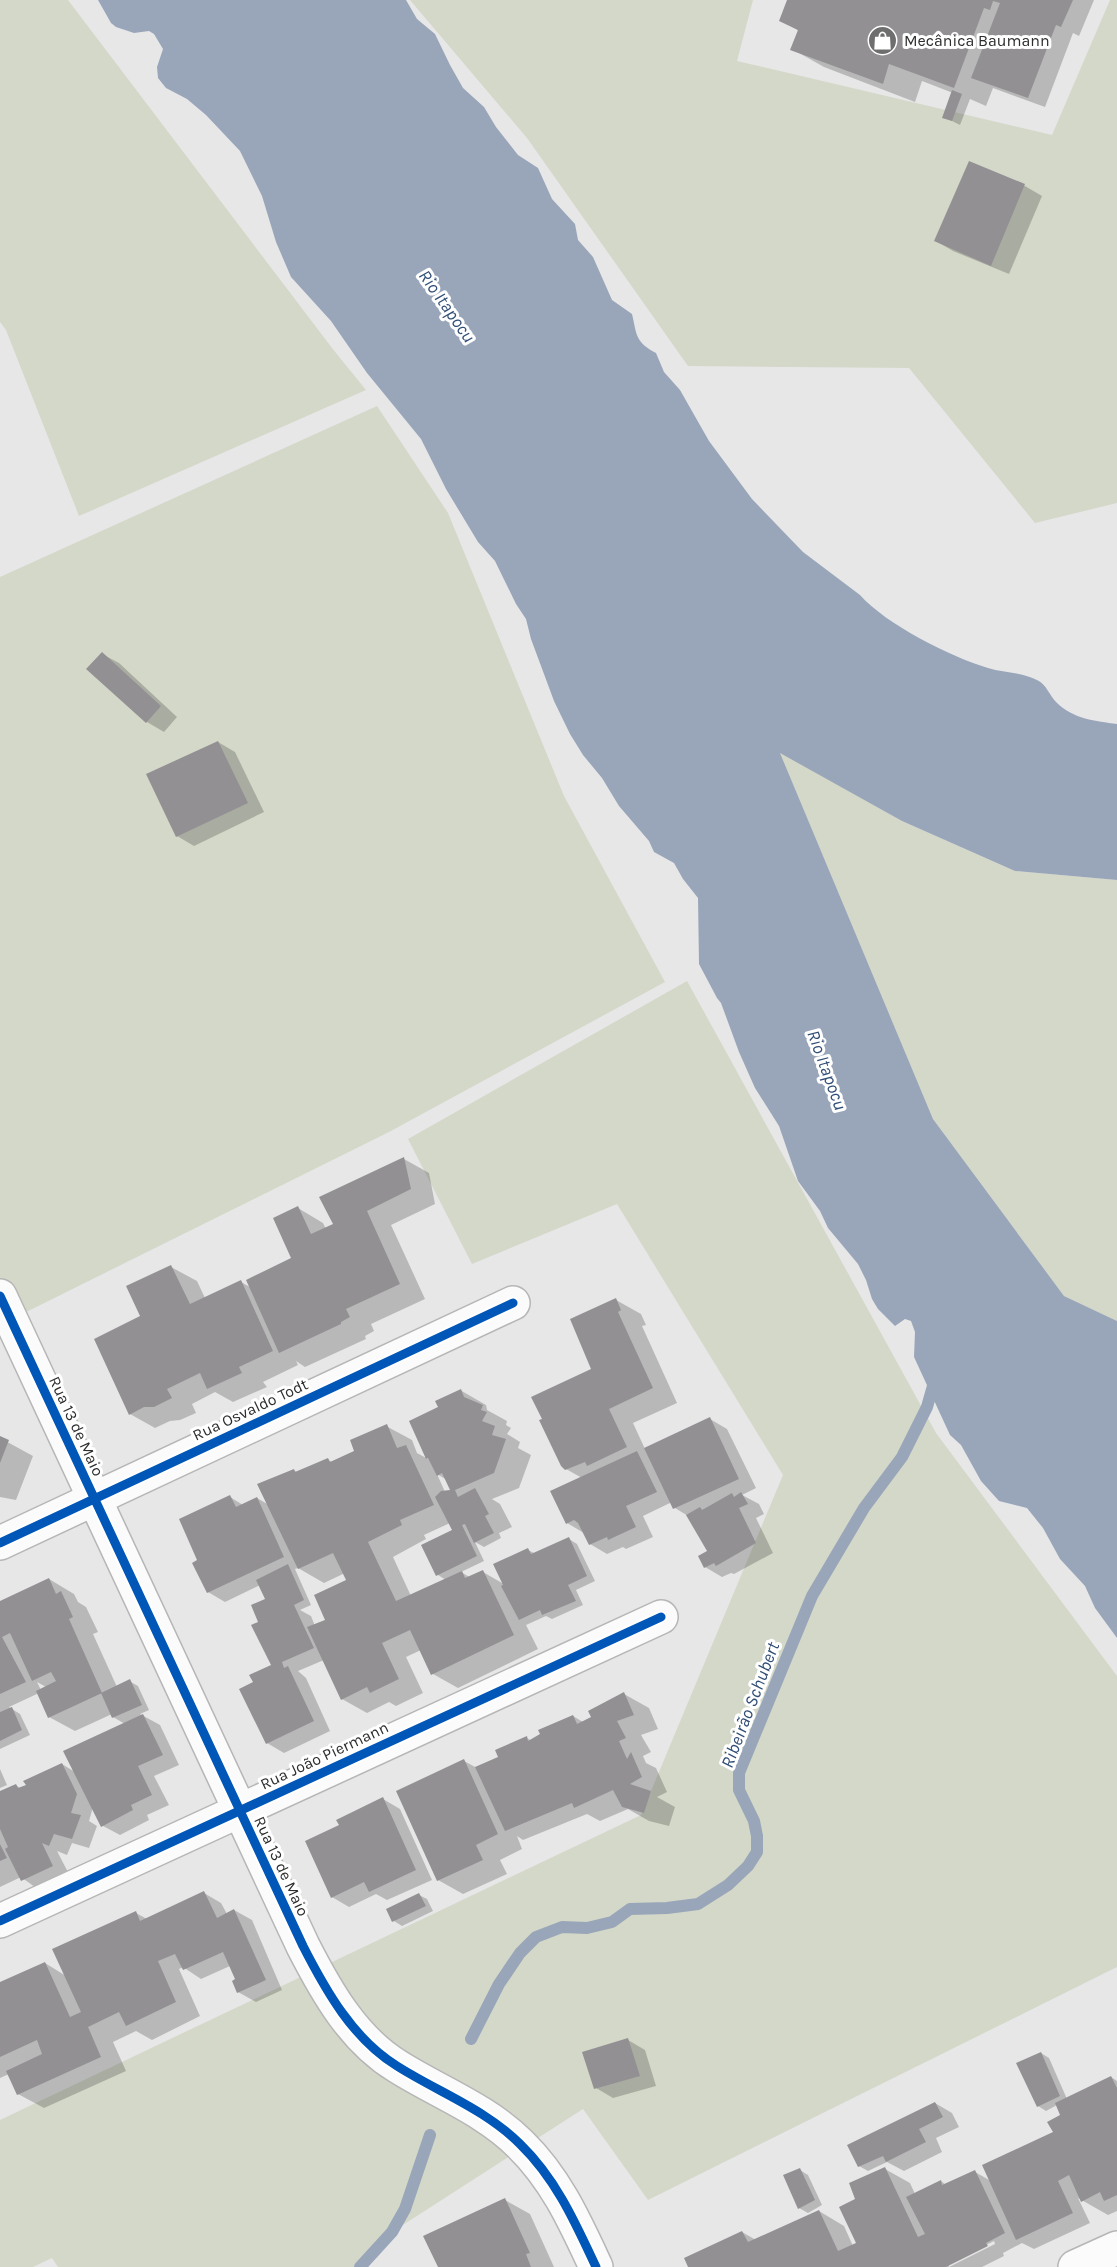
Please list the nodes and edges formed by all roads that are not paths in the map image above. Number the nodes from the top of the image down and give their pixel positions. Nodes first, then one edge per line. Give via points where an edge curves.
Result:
1 (0, 1296) edge
2 (513, 1303) dead end
3 (94, 1498) junction
4 (0, 1542) edge
5 (661, 1617) dead end
6 (240, 1810) junction
7 (0, 1922) edge
8 (1117, 2248) edge
9 (596, 2267) edge
10 (1075, 2267) edge

1 - 3 street, Rua 13 de Maio
2 - 3 street, Rua Osvaldo Todt
3 - 4 street, Rua Osvaldo Todt
3 - 6 street, Rua 13 de Maio
5 - 6 street, Rua João Piermann
6 - 7 street, Rua João Piermann
6 - 9 street, Rua 13 de Maio via 319,1978 350,2023 370,2046 395,2065 497,2123 519,2143 555,2186
8 - 10 street

